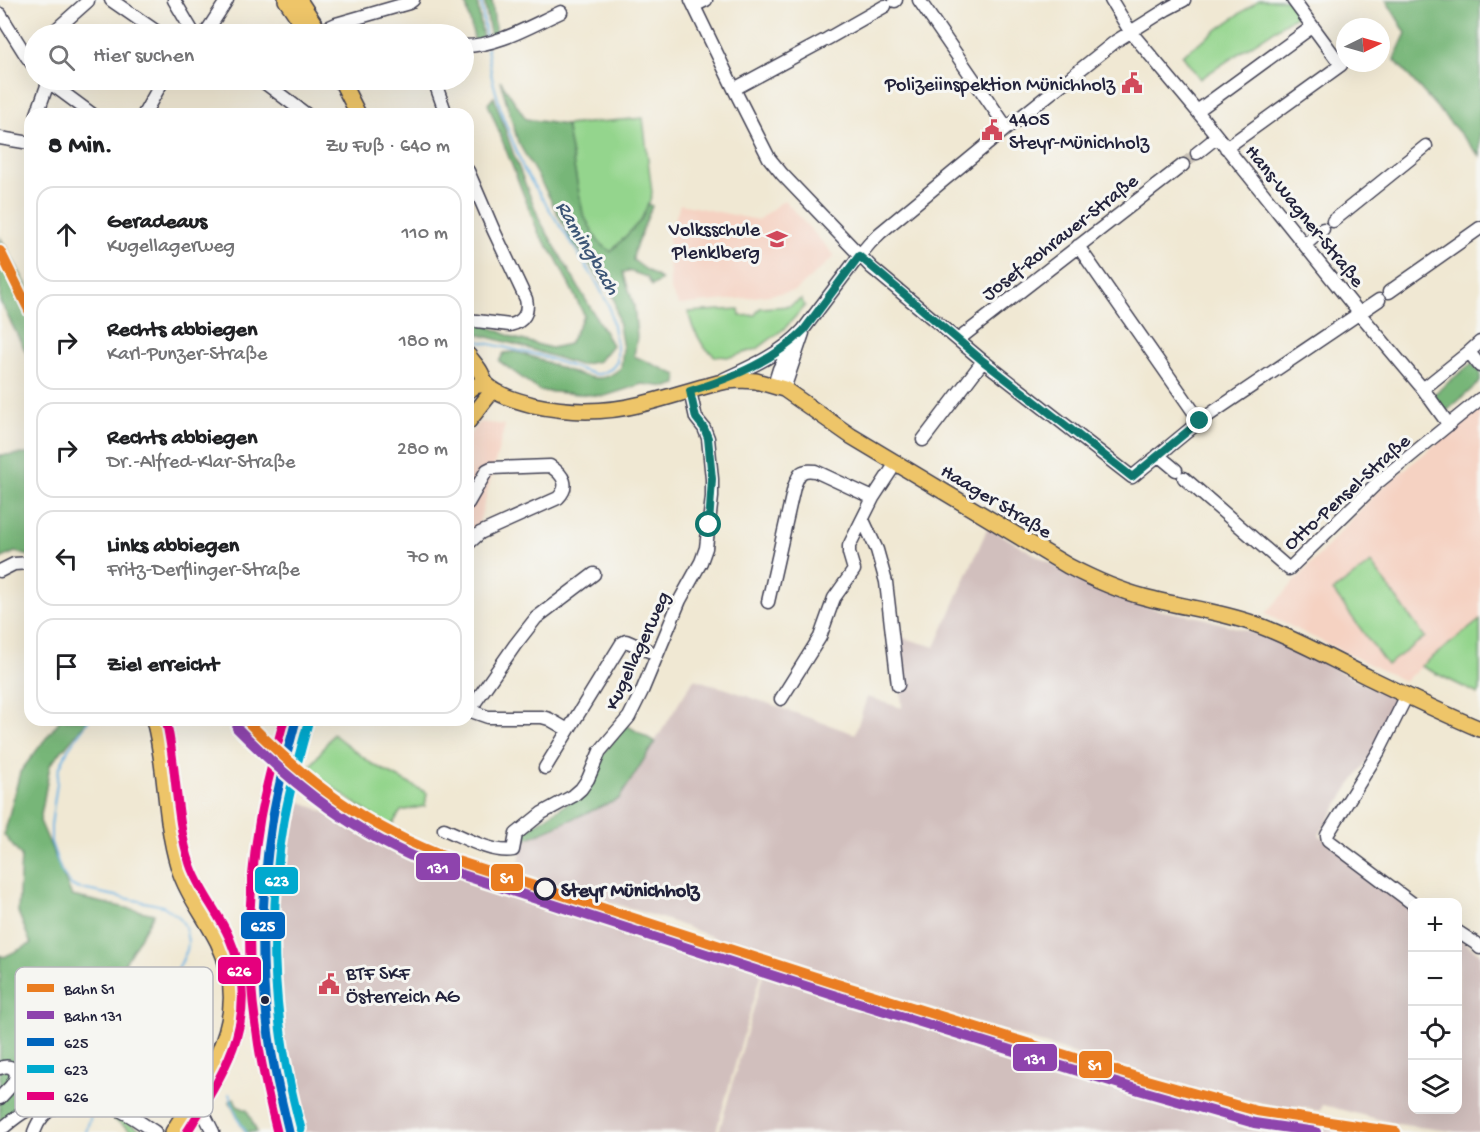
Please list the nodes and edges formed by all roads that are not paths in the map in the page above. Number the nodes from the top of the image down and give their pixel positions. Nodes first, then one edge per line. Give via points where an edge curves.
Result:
1 (111, 0) edge
2 (174, 0) edge
3 (227, 0) edge
4 (286, 0) edge
5 (299, 0) edge
6 (412, 0) edge
7 (706, 0) edge
8 (919, 0) edge
9 (1111, 0) edge
10 (1184, 0) edge
11 (1293, 0) edge
12 (88, 1) edge
13 (892, 2) edge
14 (692, 3) edge
15 (561, 12) dead end
16 (0, 14) edge
17 (62, 24) edge
18 (146, 24) edge
19 (188, 24) edge
20 (211, 24) edge
21 (307, 24) edge
22 (311, 24) edge
23 (336, 24) edge
24 (1312, 27) junction
25 (1130, 31) junction
26 (474, 45) edge
27 (24, 47) edge
28 (734, 89) junction
29 (44, 90) edge
30 (60, 90) edge
31 (158, 90) edge
32 (274, 90) edge
33 (346, 90) edge
34 (438, 90) edge
35 (39, 108) edge
36 (85, 108) edge
37 (147, 108) edge
38 (298, 108) edge
39 (355, 108) edge
40 (445, 108) edge
41 (1197, 111) junction
42 (1007, 128) junction
43 (1218, 137) junction
44 (0, 138) edge
45 (24, 142) edge
46 (1426, 146) dead end
47 (1226, 148) junction
48 (1197, 153) tunnel mouth
49 (1183, 165) tunnel mouth
50 (474, 185) edge
51 (1333, 221) dead end
52 (1480, 228) edge
53 (1323, 229) dead end
54 (1305, 245) junction
55 (1078, 246) junction
56 (859, 256) junction
57 (1389, 292) dead end
58 (1379, 300) dead end
59 (1360, 314) junction
60 (474, 321) edge
61 (804, 330) junction
62 (959, 339) junction
63 (794, 340) junction
64 (1480, 342) edge
65 (1469, 352) junction
66 (983, 361) junction
67 (1480, 366) edge
68 (474, 367) edge
69 (713, 384) junction
70 (474, 387) edge
71 (489, 387) junction
72 (779, 387) junction
73 (1423, 389) junction
74 (690, 391) junction
75 (1480, 399) edge
76 (474, 412) edge
77 (1200, 421) junction
78 (1449, 425) junction
79 (923, 440) dead end
80 (1158, 455) junction
81 (896, 463) junction
82 (474, 493) edge
83 (873, 498) junction
84 (863, 520) junction
85 (474, 538) edge
86 (24, 564) edge
87 (0, 571) edge
88 (594, 574) dead end
89 (768, 602) dead end
90 (649, 651) dead end
91 (898, 685) dead end
92 (1407, 695) junction
93 (781, 699) dead end
94 (474, 703) edge
95 (474, 712) edge
96 (155, 726) edge
97 (294, 726) edge
98 (1480, 729) edge
99 (568, 730) junction
100 (545, 768) dead end
101 (444, 829) dead end
102 (1408, 899) edge
103 (1462, 935) edge
104 (1480, 948) edge
105 (213, 1065) edge
106 (0, 1068) edge
107 (15, 1073) edge
108 (15, 1079) edge
109 (0, 1098) edge
110 (17, 1117) edge
111 (42, 1117) edge
112 (131, 1117) edge
113 (182, 1117) edge
114 (206, 1117) edge
115 (0, 1128) edge
116 (34, 1132) edge
117 (155, 1132) edge
118 (173, 1132) edge
119 (213, 1132) edge
120 (289, 1132) edge

1 - 18 street
2 - 19 street
3 - 20 street
4 - 21 main road
5 - 22 main road
6 - 23 street
7 - 14 street
8 - 42 street
9 - 25 street, Hans-Wagner-Straße
10 - 25 street
11 - 24 street
12 - 17 street
13 - 28 street
14 - 28 street
15 - 26 street via 496,41
16 - 27 street
24 - 41 street
24 - 47 street via 1341,65
25 - 41 street, Hans-Wagner-Straße
25 - 42 street
28 - 56 street via 770,158
29 - 35 street
30 - 36 street
31 - 37 street
32 - 38 street
33 - 39 main road
34 - 40 street
41 - 43 street, Hans-Wagner-Straße
42 - 56 street via 880,233
43 - 47 street, Hans-Wagner-Straße
43 - 48 street
44 - 45 street
46 - 51 street
47 - 54 street, Hans-Wagner-Straße
49 - 55 street, Josef-Rohrauer-Straße
50 - 60 street via 528,306 526,314 515,324
52 - 57 street
53 - 54 street
54 - 59 street, Hans-Wagner-Straße
55 - 62 street, Josef-Rohrauer-Straße
55 - 77 street
56 - 61 street
56 - 62 street
58 - 59 street
59 - 73 street, Hans-Wagner-Straße
59 - 77 street
61 - 63 street
61 - 72 street
62 - 66 street
63 - 69 street via 758,364
63 - 72 street via 779,369
64 - 65 street
65 - 67 street
65 - 73 street
66 - 79 street
66 - 80 street via 1132,477
68 - 71 main road
69 - 72 main road, Haager Straße via 740,380
69 - 74 main road, Haager Straße
70 - 71 main road
71 - 74 main road, Haager Straße via 527,403 582,411 622,408
71 - 76 main road
72 - 81 main road, Haager Straße
73 - 78 street, Hans-Wagner-Straße
74 - 101 street, Kugellagerweg via 696,418 708,438 712,497 706,548 629,717 600,751 591,776 581,789 516,834 513,850 492,849
75 - 78 street, Otto-Pensel-Straße
77 - 80 street
78 - 80 street, Otto-Pensel-Straße via 1377,483 1289,569
81 - 83 street
81 - 92 main road, Haager Straße via 1037,549 1100,582 1146,598 1256,625
82 - 85 street via 491,468 546,465 560,475 565,489 558,498
83 - 84 street
83 - 89 street via 815,471 799,474
84 - 91 street via 886,582
84 - 93 street via 849,546 854,570 834,598 820,637
86 - 87 street
88 - 94 street via 536,618
90 - 99 street via 626,641 621,643
92 - 98 main road, Haager Straße
92 - 102 street via 1327,835 1328,840
95 - 99 street via 488,717 542,717
96 - 105 main road via 178,866 216,939 231,983 230,1018
97 - 120 main road via 272,819 263,916 267,1017
99 - 100 street
103 - 104 street
106 - 107 street via 7,1065
108 - 109 street
110 - 115 street
111 - 116 street
112 - 117 street
113 - 118 main road
114 - 119 street

